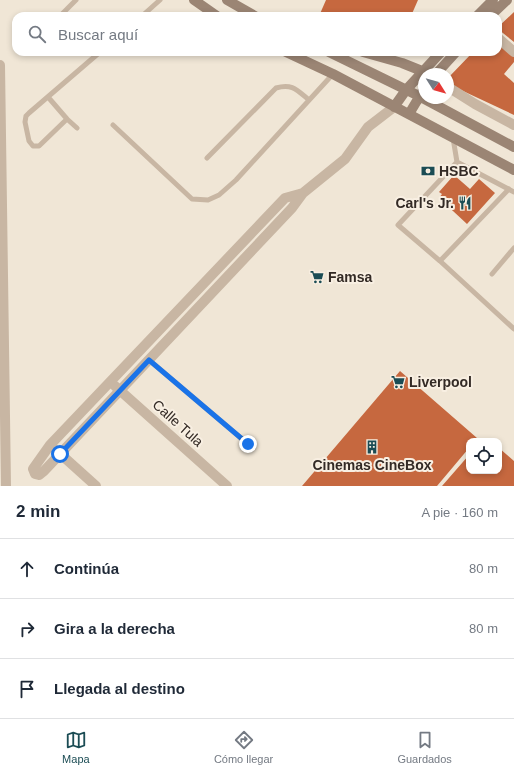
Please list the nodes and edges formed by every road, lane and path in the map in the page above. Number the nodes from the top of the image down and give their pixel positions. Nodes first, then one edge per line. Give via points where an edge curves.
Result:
1 (76, 0) edge
2 (160, 0) edge
3 (194, 0) edge
4 (227, 0) edge
5 (493, 0) edge
6 (507, 0) edge
7 (64, 12) edge
8 (146, 12) edge
9 (211, 12) edge
10 (248, 12) edge
11 (481, 12) edge
12 (494, 12) edge
13 (502, 42) edge
14 (514, 52) edge
15 (95, 56) edge
16 (294, 56) edge
17 (337, 56) edge
18 (377, 56) edge
19 (438, 56) edge
20 (452, 56) edge
21 (0, 65) edge
22 (428, 68) edge
23 (441, 68) edge
24 (418, 69) edge
25 (332, 74) junction
26 (418, 79) edge
27 (406, 90) junction
28 (454, 91) edge
29 (418, 92) edge
30 (48, 97) junction
31 (418, 98) edge
32 (309, 100) junction
33 (440, 104) edge
34 (394, 106) junction
35 (409, 114) junction
36 (67, 119) junction
37 (514, 124) edge
38 (113, 125) dead end
39 (77, 128) dead end
40 (452, 137) junction
41 (514, 147) edge
42 (207, 158) dead end
43 (457, 162) junction
44 (514, 170) edge
45 (512, 191) edge
46 (303, 193) junction
47 (1, 207) edge
48 (514, 248) edge
49 (440, 261) junction
50 (492, 274) dead end
51 (514, 329) edge
52 (149, 360) junction
53 (110, 382) junction
54 (120, 390) junction
55 (248, 444) dead end
56 (50, 445) junction
57 (60, 454) junction
58 (6, 486) edge
59 (96, 486) edge
60 (227, 486) edge

1 - 7 lane
2 - 8 lane
3 - 9 main road
4 - 10 main road
5 - 11 main road
6 - 12 main road
13 - 14 street
15 - 30 lane
16 - 25 main road
17 - 27 main road
18 - 24 main road
19 - 22 main road
20 - 23 main road
21 - 47 street
25 - 32 lane
25 - 34 main road
26 - 27 main road
27 - 29 main road
27 - 34 main road
28 - 37 street
30 - 36 lane
30 - 36 lane via 26,116 29,141 33,146 39,146
31 - 35 main road
32 - 38 lane via 236,180 219,195 208,200 192,200
32 - 42 lane via 292,87 284,85 276,88
33 - 41 main road
34 - 35 main road
34 - 46 street via 368,127 345,159
35 - 40 main road
36 - 39 lane
40 - 43 lane
40 - 44 main road
43 - 45 lane
43 - 49 lane via 398,225
45 - 49 lane
46 - 52 street via 292,208
46 - 53 street via 285,198
47 - 58 street
48 - 50 lane
49 - 51 lane
52 - 54 street
52 - 55 lane
53 - 54 street, Calle Tula
53 - 56 street
54 - 57 street
54 - 60 street, Calle Tula
56 - 57 street
56 - 57 street via 32,469 35,474 39,475 44,471
57 - 59 street

